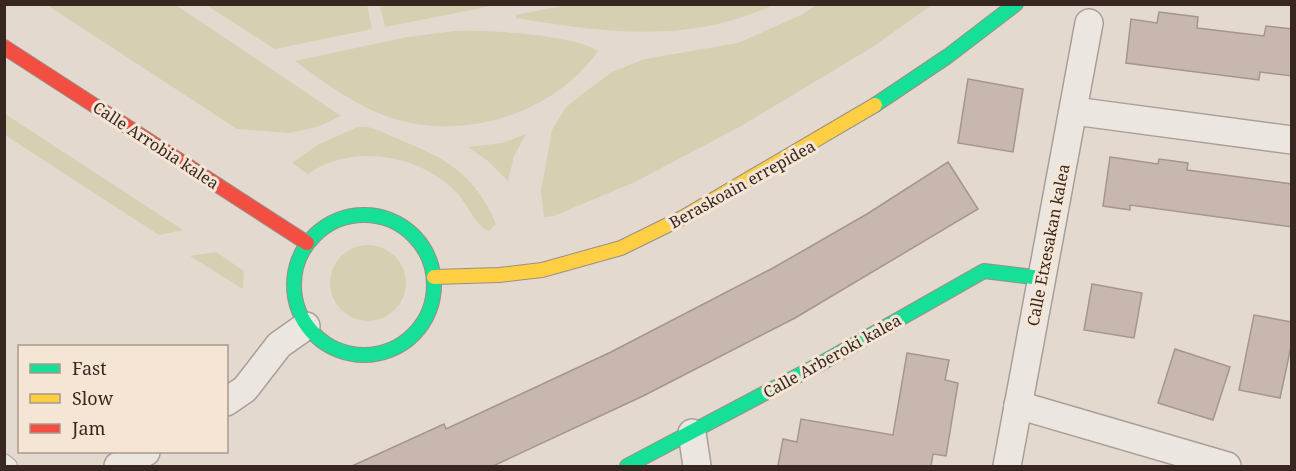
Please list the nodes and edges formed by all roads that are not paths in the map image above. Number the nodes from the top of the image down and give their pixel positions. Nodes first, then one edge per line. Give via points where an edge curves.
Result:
1 (1016, 4) edge
2 (1089, 23) dead end
3 (4, 47) edge
4 (1074, 111) junction
5 (1292, 140) edge
6 (307, 243) junction
7 (434, 277) junction
8 (1041, 278) junction
9 (306, 326) junction
10 (228, 401) edge
11 (1018, 405) junction
12 (692, 433) junction
13 (144, 453) edge
14 (4, 461) edge
15 (10, 466) edge
16 (118, 466) edge
17 (627, 466) edge
18 (697, 466) edge
19 (1007, 466) edge
20 (1227, 466) edge

1 - 7 street, Beraskoain errepidea via 931,68 809,148 659,231 605,254 540,270 472,279
2 - 4 street, Calle Etxesakan kalea
3 - 6 street, Calle Arrobia kalea
4 - 5 street
4 - 8 street, Calle Etxesakan kalea
6 - 7 street via 341,219 368,214 382,217 407,229 417,239
6 - 9 street via 294,279 295,299
7 - 9 street via 431,304 420,328 400,346 387,351 374,355 347,354 323,342
8 - 11 street, Calle Etxesakan kalea
8 - 12 street, Calle Arberoki kalea via 984,271
9 - 10 street via 279,345 245,389
11 - 19 street, Calle Etxesakan kalea
11 - 20 street
12 - 17 street, Calle Arberoki kalea
12 - 18 street
13 - 16 street
14 - 15 lane

